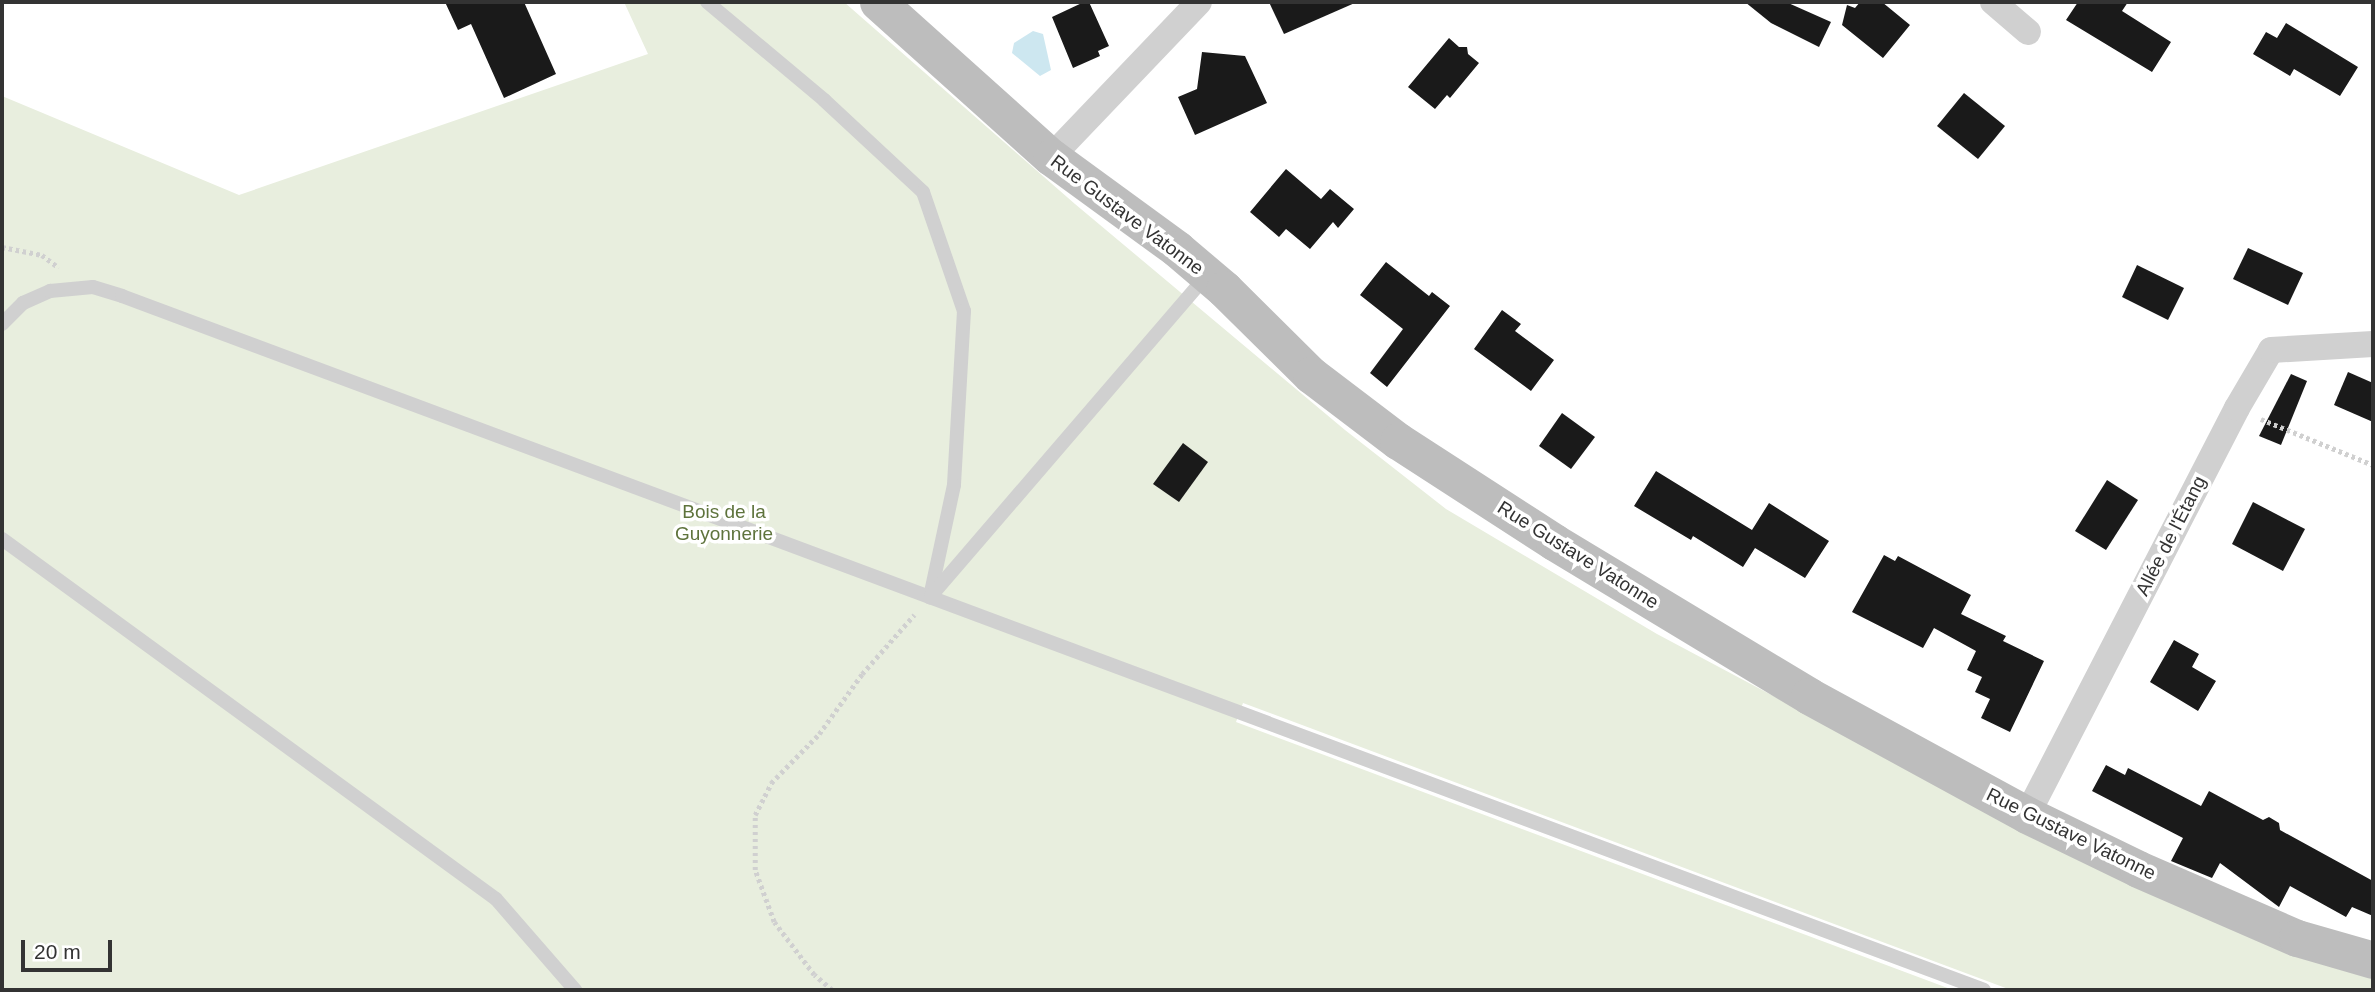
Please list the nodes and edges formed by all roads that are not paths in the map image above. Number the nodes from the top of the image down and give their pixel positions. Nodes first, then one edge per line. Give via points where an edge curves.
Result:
1 (707, 2) edge
2 (878, 2) edge
3 (1199, 2) edge
4 (1993, 2) edge
5 (2028, 32) dead end
6 (1051, 157) junction
7 (1207, 275) junction
8 (2, 324) edge
9 (2373, 344) edge
10 (2, 539) edge
11 (930, 597) junction
12 (2027, 815) junction
13 (2373, 960) edge
14 (575, 990) edge
15 (1984, 990) edge

1 - 11 lane via 824,100 923,192 964,311 954,485
2 - 6 street, Rue Gustave Vatonne
3 - 6 street
4 - 5 street
6 - 7 street, Rue Gustave Vatonne
7 - 11 lane
7 - 12 street, Rue Gustave Vatonne via 1311,375 1420,455 1553,542 1809,696
8 - 11 lane via 23,303 50,291 93,287
9 - 12 street, Allée de l'Étang via 2271,350
10 - 14 lane via 496,899
11 - 15 lane
12 - 13 street, Rue Gustave Vatonne via 2297,938

